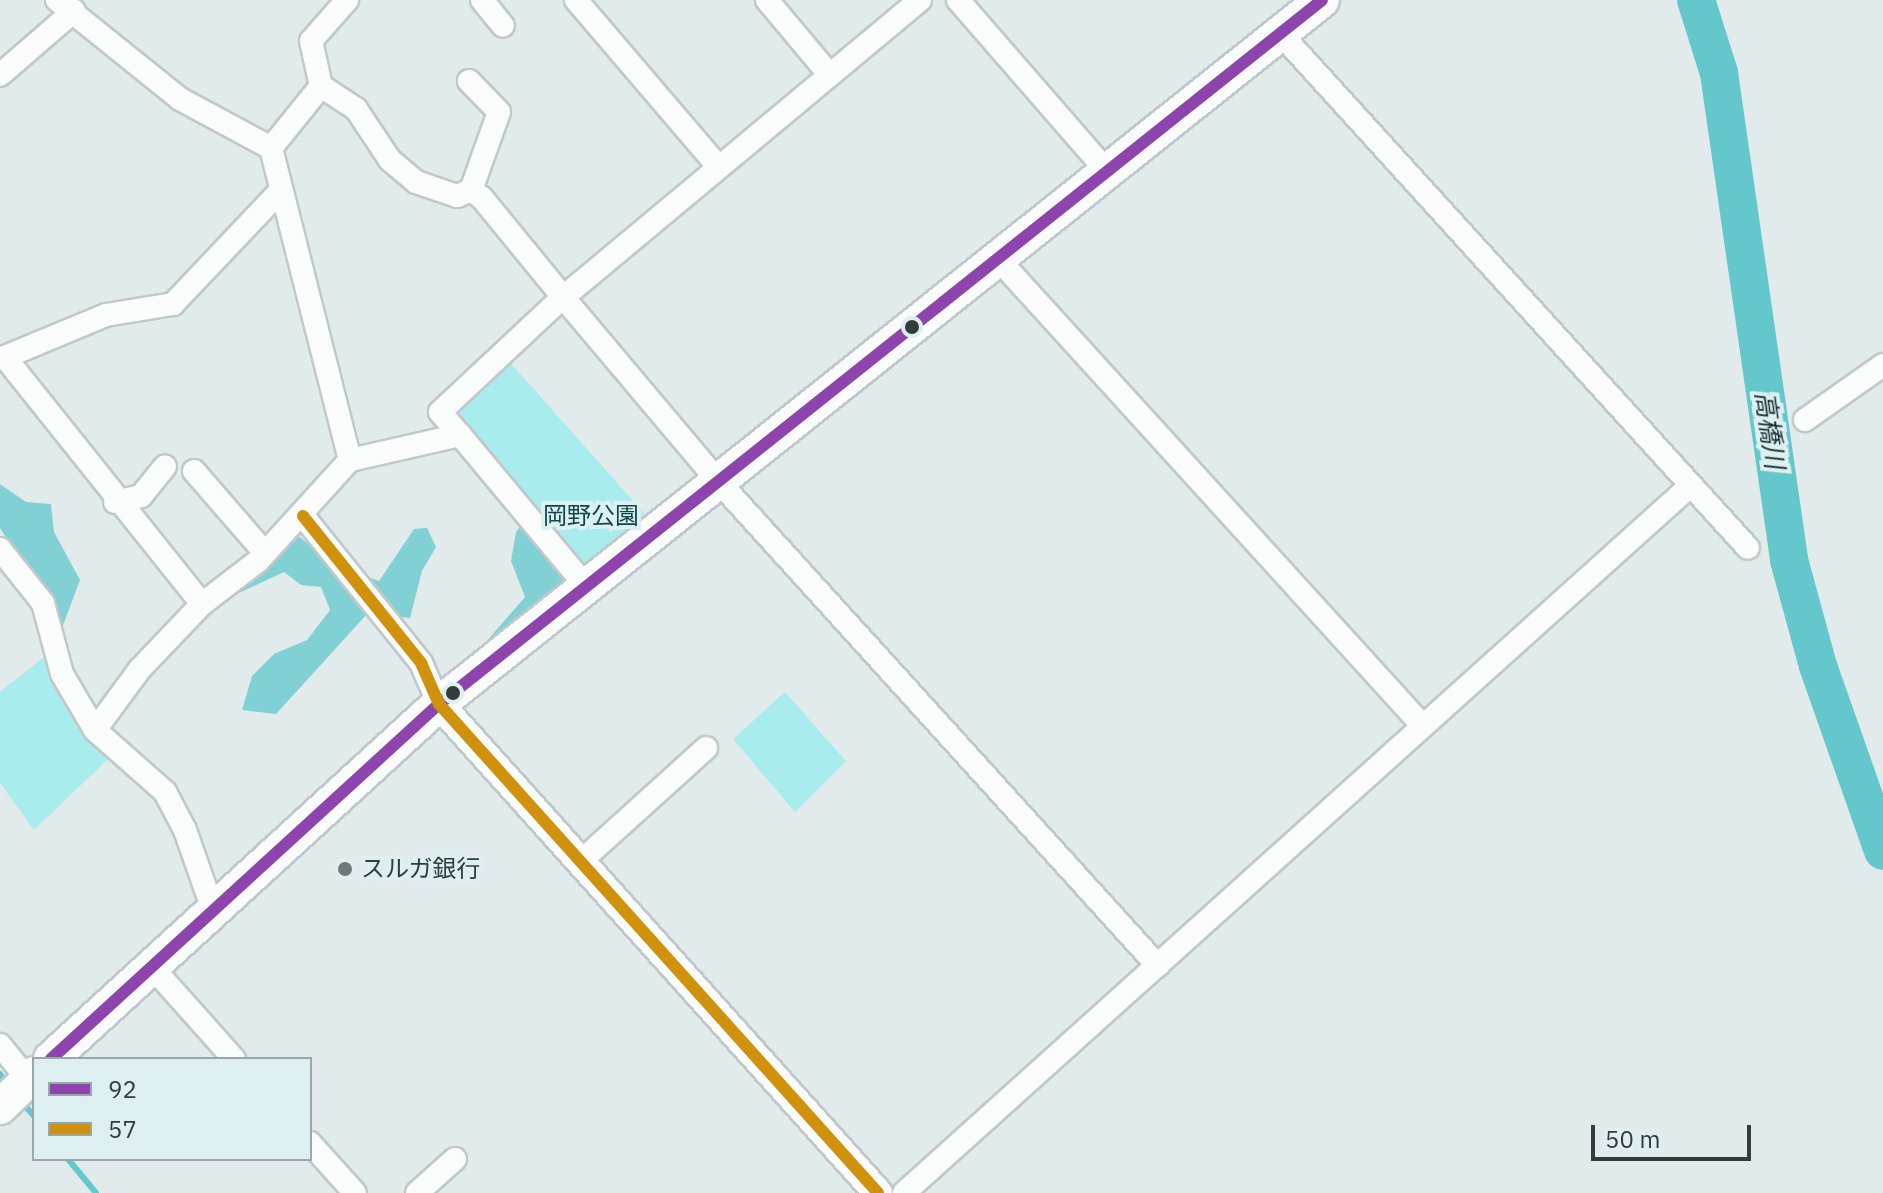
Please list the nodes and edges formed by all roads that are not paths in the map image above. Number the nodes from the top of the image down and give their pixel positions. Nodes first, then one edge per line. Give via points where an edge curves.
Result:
1 (347, 0) edge
2 (482, 0) edge
3 (576, 0) edge
4 (767, 0) edge
5 (920, 0) edge
6 (958, 0) edge
7 (1322, 0) edge
8 (65, 6) edge
9 (503, 26) dead end
10 (1279, 32) junction
11 (828, 73) junction
12 (0, 75) edge
13 (469, 81) dead end
14 (321, 86) junction
15 (271, 148) junction
16 (718, 166) junction
17 (1106, 170) junction
18 (281, 190) junction
19 (471, 190) junction
20 (999, 260) junction
21 (563, 297) junction
22 (2, 357) edge
23 (1883, 365) edge
24 (1805, 420) dead end
25 (460, 435) junction
26 (350, 460) junction
27 (165, 466) dead end
28 (194, 471) dead end
29 (719, 482) junction
30 (1690, 486) junction
31 (115, 502) junction
32 (303, 516) junction
33 (1748, 548) dead end
34 (0, 549) edge
35 (265, 553) junction
36 (585, 585) junction
37 (202, 604) junction
38 (439, 704) junction
39 (1422, 725) junction
40 (95, 730) junction
41 (706, 748) dead end
42 (580, 862) junction
43 (213, 910) junction
44 (1158, 966) junction
45 (152, 967) junction
46 (0, 1045) edge
47 (53, 1057) edge
48 (232, 1057) edge
49 (32, 1067) edge
50 (32, 1077) edge
51 (0, 1107) edge
52 (312, 1145) edge
53 (455, 1159) dead end
54 (355, 1193) edge
55 (417, 1193) edge
56 (878, 1193) edge
57 (904, 1193) edge

1 - 14 street via 311,41
2 - 9 street
3 - 16 street
4 - 11 street
5 - 11 street
6 - 17 street
7 - 10 main road
8 - 12 street
8 - 15 street via 180,99
10 - 17 main road
10 - 30 street
11 - 16 street
13 - 19 street via 499,112
14 - 15 street
14 - 19 street via 356,109 390,160 416,182 457,196
15 - 18 street
16 - 21 street
17 - 20 main road
18 - 22 street via 173,304 106,315
18 - 26 street
19 - 21 street
20 - 29 main road
20 - 39 street
21 - 25 street via 440,412
21 - 29 street
22 - 31 street
23 - 24 street
25 - 26 street
25 - 36 street
26 - 32 street
27 - 31 street via 141,496
28 - 35 street
29 - 36 main road
29 - 44 street
30 - 33 street
30 - 39 street
31 - 37 street
32 - 35 street
32 - 38 street via 421,663
34 - 40 street via 43,603 62,674
35 - 37 street
36 - 38 main road
37 - 40 street via 140,669
38 - 42 street
38 - 43 main road
39 - 44 street
40 - 43 street via 165,792 185,830
41 - 42 street
42 - 56 street
43 - 45 main road
44 - 57 street
45 - 47 main road
45 - 48 street
46 - 49 street
50 - 51 main road
52 - 54 street
53 - 55 street

